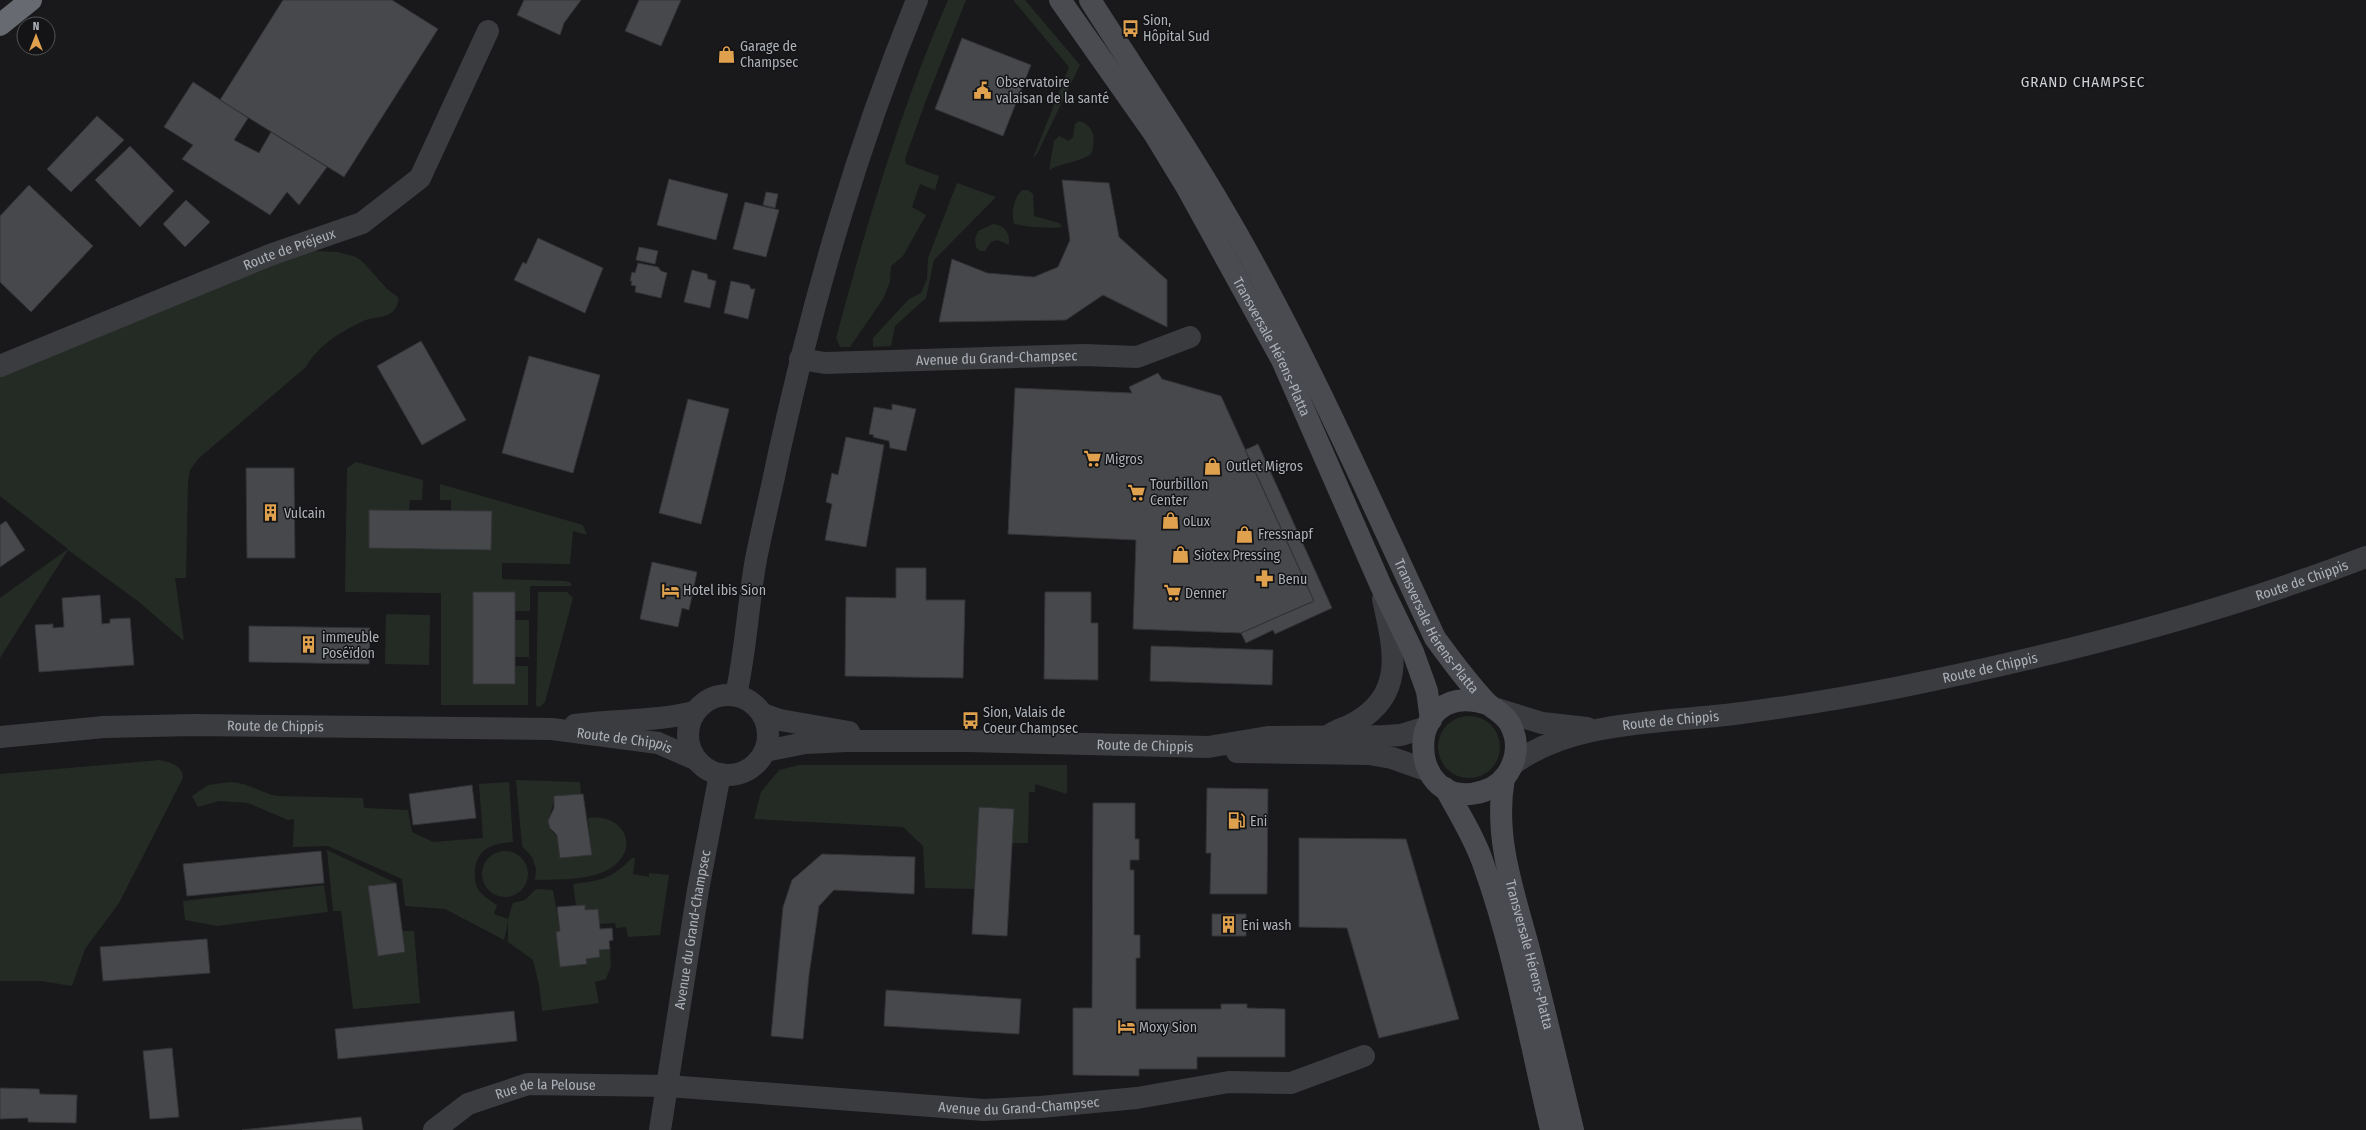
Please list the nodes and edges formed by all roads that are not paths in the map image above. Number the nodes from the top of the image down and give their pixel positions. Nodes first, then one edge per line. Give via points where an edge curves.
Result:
1 (8, 0) edge
2 (31, 0) edge
3 (917, 0) edge
4 (1060, 0) edge
5 (1090, 0) edge
6 (0, 8) edge
7 (0, 25) edge
8 (488, 32) dead end
9 (1190, 337) dead end
10 (800, 358) junction
11 (0, 366) edge
12 (2366, 556) edge
13 (1381, 586) junction
14 (736, 695) junction
15 (1492, 707) junction
16 (694, 712) junction
17 (763, 714) junction
18 (1429, 723) junction
19 (552, 729) junction
20 (1602, 729) junction
21 (1326, 736) junction
22 (0, 737) edge
23 (914, 741) junction
24 (1208, 747) junction
25 (765, 751) junction
26 (695, 759) junction
27 (1429, 771) junction
28 (1508, 772) junction
29 (720, 774) junction
30 (1445, 788) junction
31 (1364, 1056) dead end
32 (668, 1086) junction
33 (434, 1130) edge
34 (660, 1130) edge
35 (1551, 1130) edge
36 (1573, 1130) edge

1 - 6 highway
2 - 7 highway
3 - 10 street via 884,79 843,201
4 - 13 main road, Transversale Hérens-Platta via 1155,135 1219,244 1282,360
5 - 15 main road, Transversale Hérens-Platta via 1202,174 1236,232 1330,411 1435,638 1458,670
8 - 11 street, Route de Préjeux via 420,178 362,223 270,255
9 - 10 street, Avenue du Grand-Champsec via 1137,357 1084,355 825,363
10 - 14 street via 756,560
12 - 20 street, Route de Chippis via 2308,578 2173,621 1990,668 1898,688 1769,709
13 - 18 main road, Transversale Hérens-Platta via 1413,652 1427,692
13 - 21 street via 1392,646 1394,670 1390,684 1384,697 1366,716
14 - 16 street via 714,697
14 - 17 street via 754,704
15 - 18 main road via 1472,700 1456,702 1442,709
15 - 20 street, Route de Chippis via 1542,722
15 - 28 main road via 1508,721 1514,735 1516,752
16 - 19 street, Route de Chippis via 644,721 597,722
16 - 26 street via 687,735
17 - 23 street, Route de Chippis via 800,724
17 - 25 street via 768,733
18 - 21 street, Route de Chippis via 1401,735
18 - 27 main road via 1422,749
19 - 22 street, Route de Chippis via 194,724 104,728
19 - 26 street, Route de Chippis via 658,743
20 - 28 street, Route de Chippis via 1540,748
21 - 24 street, Route de Chippis via 1268,737
23 - 24 street, Route de Chippis
23 - 25 street, Route de Chippis via 805,743
24 - 27 street, Route de Chippis via 1230,751 1369,754 1392,758
25 - 29 street via 757,763 746,771 733,775
26 - 29 street via 710,771
27 - 30 main road
28 - 30 main road via 1492,788 1479,793 1459,793
28 - 36 main road, Transversale Hérens-Platta via 1500,819 1505,862
29 - 32 street, Avenue du Grand-Champsec via 698,890
30 - 35 main road, Transversale Hérens-Platta via 1472,836 1485,871 1501,923
31 - 32 street, Avenue du Grand-Champsec via 1291,1083 1229,1082 1137,1098 984,1110
32 - 33 street, Rue de la Pelouse via 528,1084 468,1104
32 - 34 street, Avenue du Grand-Champsec

